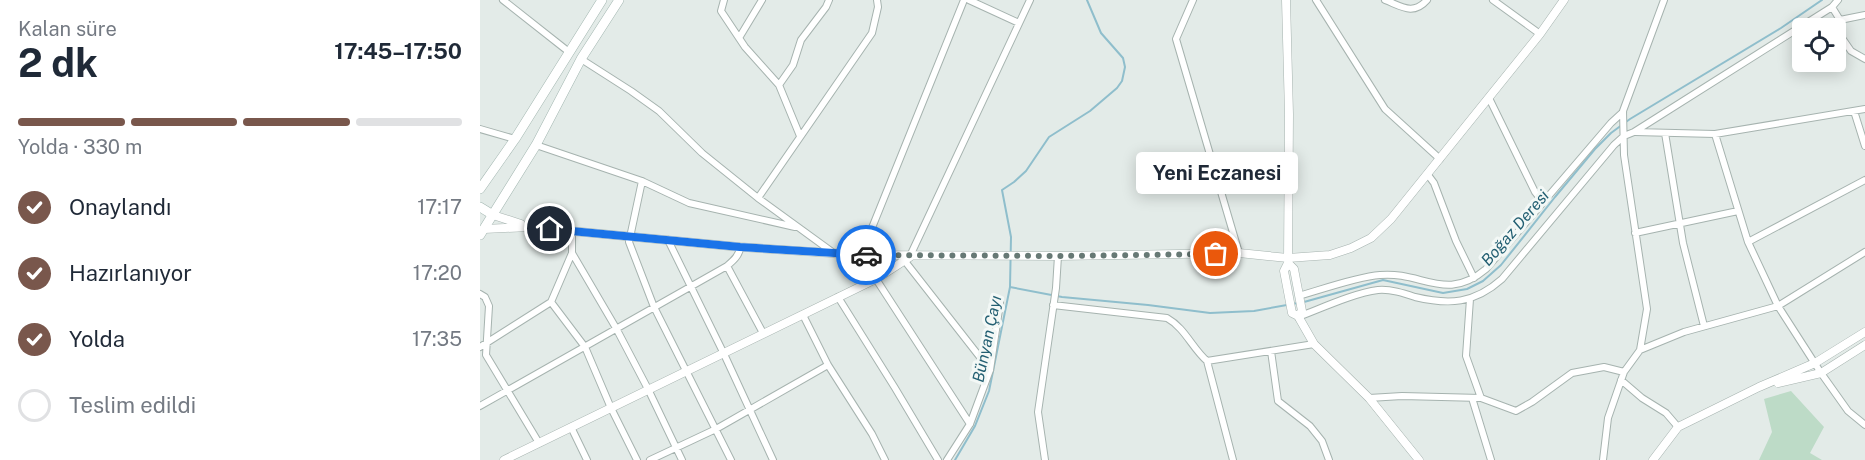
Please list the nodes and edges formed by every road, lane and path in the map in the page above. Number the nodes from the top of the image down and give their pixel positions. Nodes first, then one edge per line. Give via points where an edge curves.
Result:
1 (503, 0) edge
2 (603, 0) edge
3 (619, 0) edge
4 (724, 0) edge
5 (762, 0) edge
6 (829, 0) edge
7 (877, 0) edge
8 (964, 0) edge
9 (969, 0) edge
10 (1029, 0) edge
11 (1193, 0) edge
12 (1286, 0) edge
13 (1316, 0) edge
14 (1385, 0) edge
15 (1427, 0) edge
16 (1494, 0) edge
17 (1564, 0) edge
18 (1664, 0) edge
19 (1838, 0) edge
20 (1832, 7) junction
21 (1865, 15) edge
22 (1839, 18) edge
23 (1846, 19) edge
24 (1019, 23) junction
25 (1540, 34) junction
26 (739, 38) junction
27 (1846, 44) edge
28 (569, 52) junction
29 (1865, 59) edge
30 (581, 60) junction
31 (779, 85) junction
32 (1489, 98) junction
33 (1865, 109) edge
34 (1854, 111) junction
35 (1623, 115) junction
36 (480, 129) edge
37 (1634, 132) junction
38 (1624, 133) junction
39 (1665, 133) junction
40 (1715, 134) junction
41 (800, 136) junction
42 (515, 138) junction
43 (536, 145) junction
44 (1865, 146) edge
45 (1440, 159) junction
46 (1428, 175) junction
47 (1865, 180) edge
48 (642, 181) junction
49 (480, 189) edge
50 (758, 198) junction
51 (1543, 202) junction
52 (480, 207) edge
53 (1738, 211) junction
54 (493, 215) junction
55 (1680, 223) junction
56 (529, 227) junction
57 (798, 228) junction
58 (481, 231) edge
59 (572, 231) junction
60 (1635, 233) junction
61 (629, 236) junction
62 (668, 240) junction
63 (1748, 242) junction
64 (740, 247) junction
65 (1865, 252) edge
66 (572, 253) junction
67 (1239, 253) junction
68 (836, 254) junction
69 (861, 255) junction
70 (1058, 256) junction
71 (907, 258) junction
72 (1288, 260) junction
73 (727, 266) junction
74 (1474, 278) junction
75 (876, 279) junction
76 (691, 287) junction
77 (480, 294) edge
78 (838, 297) junction
79 (1299, 297) junction
80 (1470, 299) junction
81 (551, 302) junction
82 (1000, 303) dead end
83 (1054, 303) junction
84 (1778, 306) junction
85 (654, 307) junction
86 (1298, 314) junction
87 (803, 315) junction
88 (1704, 326) junction
89 (616, 328) junction
90 (1865, 332) edge
91 (763, 333) junction
92 (487, 343) junction
93 (1314, 344) junction
94 (1865, 345) edge
95 (480, 347) edge
96 (585, 347) junction
97 (1640, 350) junction
98 (1271, 351) junction
99 (724, 354) junction
100 (1207, 361) junction
101 (1815, 363) junction
102 (828, 365) junction
103 (990, 370) junction
104 (686, 371) junction
105 (1624, 372) junction
106 (1821, 373) junction
107 (1621, 380) junction
108 (1759, 387) junction
109 (648, 389) junction
110 (507, 390) junction
111 (1369, 398) junction
112 (1472, 398) junction
113 (1482, 398) junction
114 (480, 406) edge
115 (611, 408) junction
116 (751, 410) junction
117 (970, 424) junction
118 (1865, 425) edge
119 (571, 427) junction
120 (1678, 427) junction
121 (716, 429) junction
122 (539, 443) junction
123 (676, 449) junction
124 (504, 460) edge
125 (587, 460) edge
126 (637, 460) edge
127 (650, 460) edge
128 (682, 460) edge
129 (730, 460) edge
130 (773, 460) edge
131 (885, 460) edge
132 (938, 460) edge
133 (946, 460) edge
134 (1045, 460) edge
135 (1233, 460) edge
136 (1329, 460) edge
137 (1419, 460) edge
138 (1491, 460) edge
139 (1603, 460) edge
140 (1653, 460) edge

1 - 28 street
2 - 28 main road
3 - 30 main road
4 - 26 street via 722,11
5 - 26 street
6 - 31 street via 801,40 793,65
7 - 41 street via 872,33
8 - 69 street
9 - 24 street
10 - 24 street
11 - 67 street via 1176,39
12 - 72 street
13 - 45 street via 1384,109
14 - 15 street via 1413,10
16 - 25 street
17 - 25 street
18 - 35 street
19 - 20 street
20 - 22 street
20 - 37 street
21 - 23 street
24 - 71 street
25 - 32 street
26 - 31 street
27 - 29 street
28 - 42 main road
30 - 43 main road
30 - 50 street via 659,111 702,153
31 - 41 street
32 - 45 street
32 - 51 street
33 - 34 street
34 - 40 street
34 - 44 street
35 - 38 street
35 - 51 street via 1611,123
36 - 42 street
37 - 38 street
37 - 39 street
38 - 60 street
38 - 80 street via 1502,279
39 - 40 street
39 - 55 street
40 - 53 street
41 - 50 street
42 - 49 main road
43 - 48 street
43 - 54 main road
45 - 46 street
46 - 72 street via 1371,238 1329,255
46 - 74 street
47 - 63 street
48 - 57 street via 689,203
48 - 61 street
50 - 57 street
51 - 74 street
52 - 54 main road
53 - 55 street
53 - 63 street
54 - 56 street
54 - 58 main road
55 - 60 street
55 - 88 street
56 - 58 street
56 - 59 street
57 - 68 street
59 - 61 street
59 - 66 street
60 - 97 street via 1647,309
61 - 62 street
61 - 85 street
62 - 64 street
62 - 76 street
63 - 84 street
64 - 68 street
64 - 73 street
65 - 84 street
66 - 81 street
66 - 89 street
67 - 70 street
67 - 72 street
68 - 69 street
69 - 71 street
70 - 71 street
70 - 83 street
71 - 75 street
71 - 103 street
72 - 79 street via 1294,269
72 - 86 street via 1284,270 1290,300
73 - 76 street
73 - 91 street
74 - 79 street via 1448,286 1378,275
75 - 78 street
75 - 117 street
76 - 85 street
76 - 99 street
77 - 92 street via 489,306
78 - 87 street
78 - 132 street
79 - 86 street
80 - 86 street via 1439,302 1375,291
80 - 113 street via 1466,356
81 - 92 street
81 - 96 street
82 - 103 street
83 - 100 street via 1167,318
83 - 134 street via 1038,412
84 - 88 street
84 - 101 street
85 - 89 street
85 - 104 street
86 - 93 street
87 - 91 street
87 - 102 street
88 - 97 street
89 - 96 street
89 - 109 street
90 - 101 street
91 - 99 street
92 - 95 street
92 - 110 street via 486,355
93 - 98 street
93 - 111 street
94 - 106 street
96 - 110 street
96 - 115 street
97 - 105 street
98 - 100 street
98 - 136 street via 1278,401 1310,426 1322,441
99 - 104 street
99 - 116 street
100 - 135 street
101 - 106 street
101 - 108 street
102 - 116 street
102 - 131 street
103 - 117 street
104 - 109 street
104 - 121 street
105 - 107 street
105 - 113 street via 1595,367 1572,373 1516,411
106 - 108 street
106 - 118 street via 1848,411
107 - 120 street via 1666,413
107 - 139 street via 1608,418
108 - 120 street
109 - 115 street
109 - 123 street
110 - 114 street
110 - 122 street
111 - 112 street
111 - 137 street
112 - 113 street
112 - 138 street
115 - 119 street
115 - 126 street
116 - 121 street
116 - 130 street
117 - 133 street
119 - 122 street
119 - 125 street
120 - 140 street
121 - 123 street
121 - 129 street
122 - 124 street
123 - 127 street
123 - 128 street

